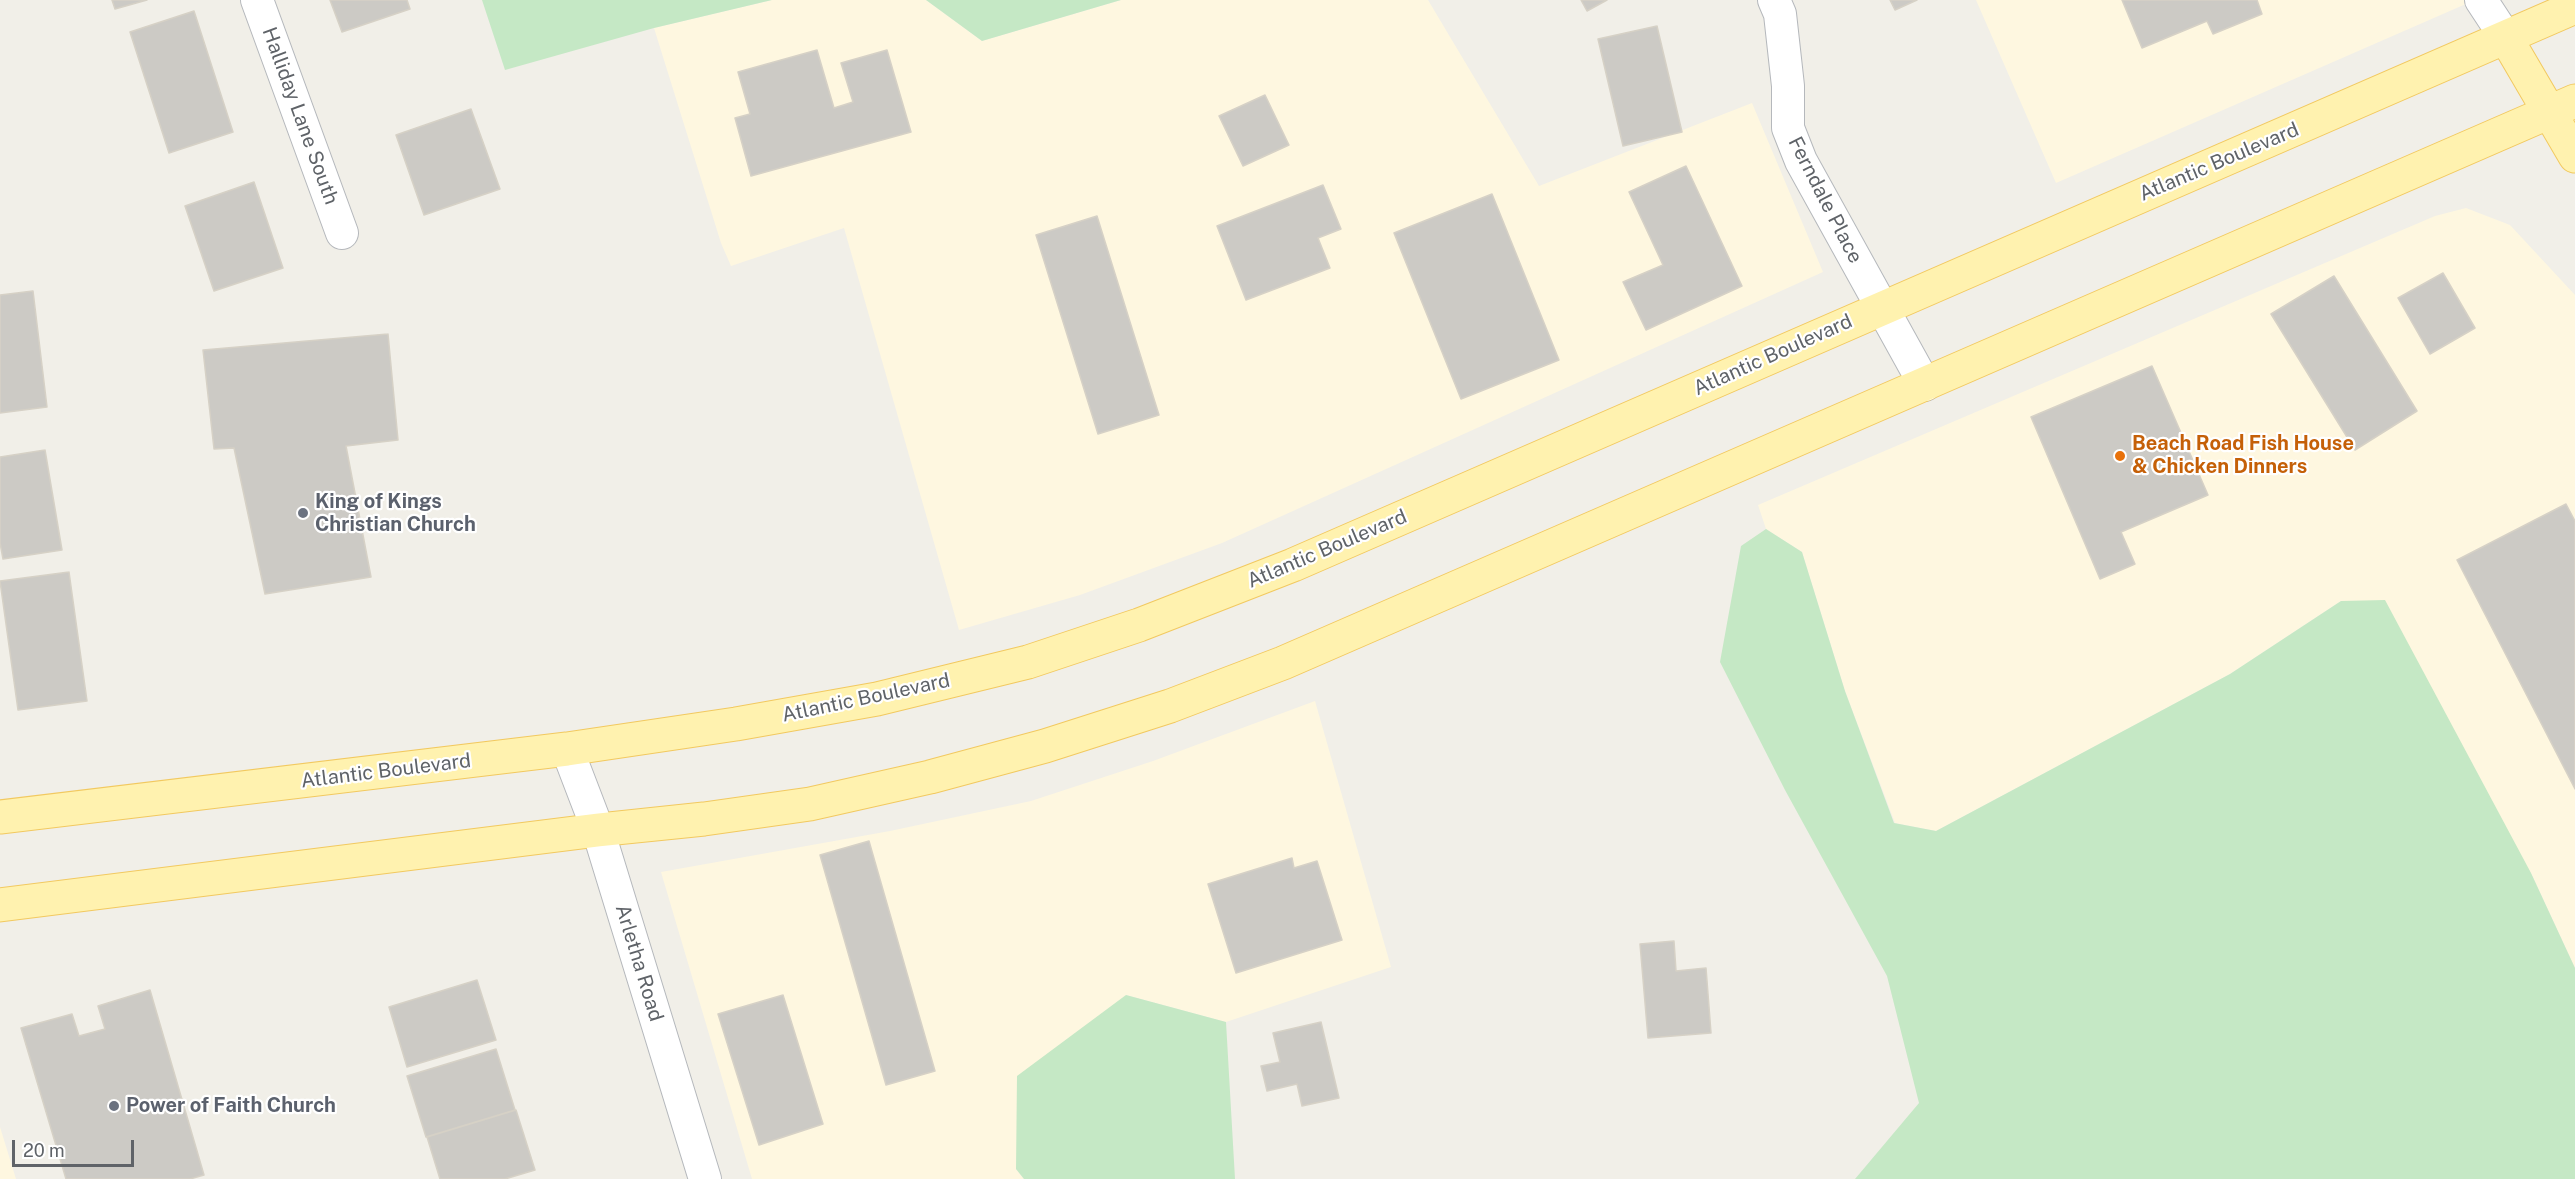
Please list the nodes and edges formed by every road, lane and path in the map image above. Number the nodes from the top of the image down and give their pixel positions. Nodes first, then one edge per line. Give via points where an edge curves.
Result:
1 (257, 0) edge
2 (1774, 0) edge
3 (2481, 0) edge
4 (2575, 7) edge
5 (2506, 38) junction
6 (2561, 107) edge
7 (2575, 156) edge
8 (342, 233) dead end
9 (1882, 308) junction
10 (1925, 385) junction
11 (567, 749) junction
12 (0, 817) edge
13 (598, 830) junction
14 (0, 905) edge
15 (705, 1179) edge

1 - 8 street, Halliday Lane South
2 - 9 street, Ferndale Place via 1780,14 1787,76 1788,128 1801,161
3 - 5 street
4 - 5 main road, Atlantic Boulevard
5 - 6 main road
5 - 9 main road, Atlantic Boulevard
6 - 7 main road
6 - 10 main road
9 - 10 street, Ferndale Place
9 - 11 main road, Atlantic Boulevard via 1293,565 1117,633 1028,662 877,699
10 - 13 main road via 1283,663 1170,706 1046,746 810,804
11 - 12 main road, Atlantic Boulevard
11 - 13 street, Arletha Road
13 - 14 main road
13 - 15 street, Arletha Road

